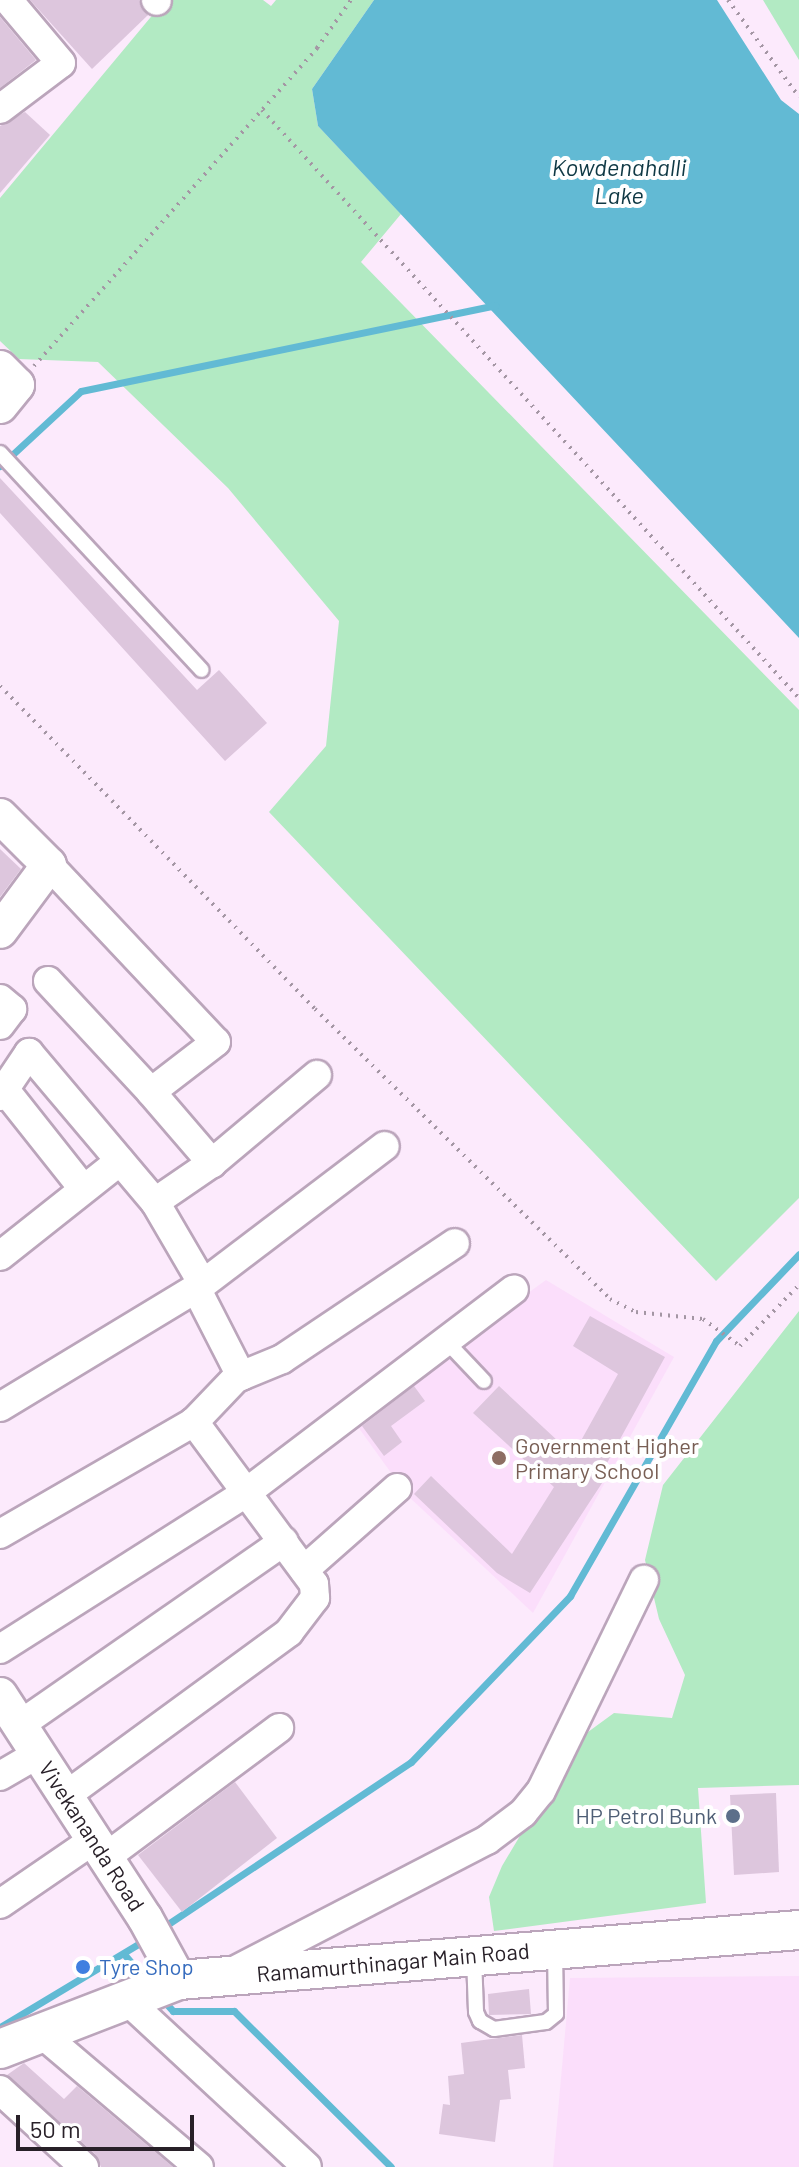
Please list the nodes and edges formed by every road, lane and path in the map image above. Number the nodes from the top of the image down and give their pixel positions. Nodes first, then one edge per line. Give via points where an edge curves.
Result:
1 (7, 0) edge
2 (351, 0) edge
3 (728, 0) edge
4 (0, 4) edge
5 (799, 97) edge
6 (0, 109) edge
7 (262, 110) junction
8 (6, 387) edge
9 (0, 453) edge
10 (202, 670) dead end
11 (0, 686) edge
12 (799, 698) edge
13 (0, 816) edge
14 (49, 865) junction
15 (0, 931) edge
16 (48, 981) dead end
17 (0, 999) edge
18 (0, 1025) edge
19 (317, 1075) dead end
20 (151, 1092) junction
21 (2, 1093) edge
22 (385, 1146) dead end
23 (120, 1161) junction
24 (212, 1163) junction
25 (82, 1187) junction
26 (155, 1202) junction
27 (455, 1243) dead end
28 (0, 1256) edge
29 (799, 1285) edge
30 (200, 1286) junction
31 (514, 1289) dead end
32 (446, 1341) junction
33 (241, 1376) junction
34 (484, 1381) dead end
35 (0, 1407) edge
36 (194, 1422) junction
37 (397, 1488) dead end
38 (247, 1492) junction
39 (0, 1534) edge
40 (284, 1541) junction
41 (304, 1570) junction
42 (644, 1580) dead end
43 (0, 1649) edge
44 (0, 1695) edge
45 (21, 1724) junction
46 (279, 1728) dead end
47 (38, 1754) junction
48 (0, 1776) edge
49 (68, 1794) junction
50 (100, 1848) junction
51 (0, 1904) edge
52 (799, 1930) edge
53 (555, 1949) junction
54 (473, 1956) junction
55 (225, 1976) junction
56 (179, 1980) junction
57 (130, 2003) junction
58 (12, 2041) edge
59 (0, 2090) edge
60 (84, 2167) edge
61 (199, 2167) edge
62 (307, 2167) edge

1 - 4 street
1 - 6 street via 61,63
2 - 7 path
3 - 5 path
7 - 8 path
7 - 12 path
9 - 10 lane
11 - 29 path via 326,1020 610,1299 636,1312 703,1319 740,1346
13 - 14 street
14 - 15 street
14 - 20 street via 216,1042
16 - 20 street
17 - 18 street via 12,1009
19 - 24 street
20 - 24 street
21 - 23 street via 29,1053
21 - 25 street
22 - 30 street
23 - 25 street
23 - 26 street
24 - 26 street
25 - 28 street
26 - 30 street
27 - 33 street via 282,1359
30 - 33 street
30 - 35 street
31 - 32 street
32 - 34 lane
32 - 38 street
33 - 36 street
36 - 38 street
36 - 39 street
37 - 41 street
38 - 40 street
38 - 43 street
40 - 41 street
40 - 45 street
41 - 49 street via 314,1584 315,1598 289,1632
42 - 55 street via 541,1791 523,1813 487,1840
44 - 45 street, Vivekananda Road
45 - 47 street, Vivekananda Road
46 - 50 street
47 - 48 street
47 - 49 street, Vivekananda Road
49 - 50 street, Vivekananda Road
50 - 51 street
50 - 56 street, Vivekananda Road
52 - 53 main road, Ramamurthinagar Main Road
53 - 54 main road, Ramamurthinagar Main Road
53 - 54 lane via 556,2014 546,2022 494,2029 476,2012
54 - 55 main road, Ramamurthinagar Main Road
55 - 56 main road, Ramamurthinagar Main Road
56 - 57 main road, Ramamurthinagar Main Road
57 - 58 main road, Ramamurthinagar Main Road
57 - 62 street
58 - 61 street
59 - 60 street

